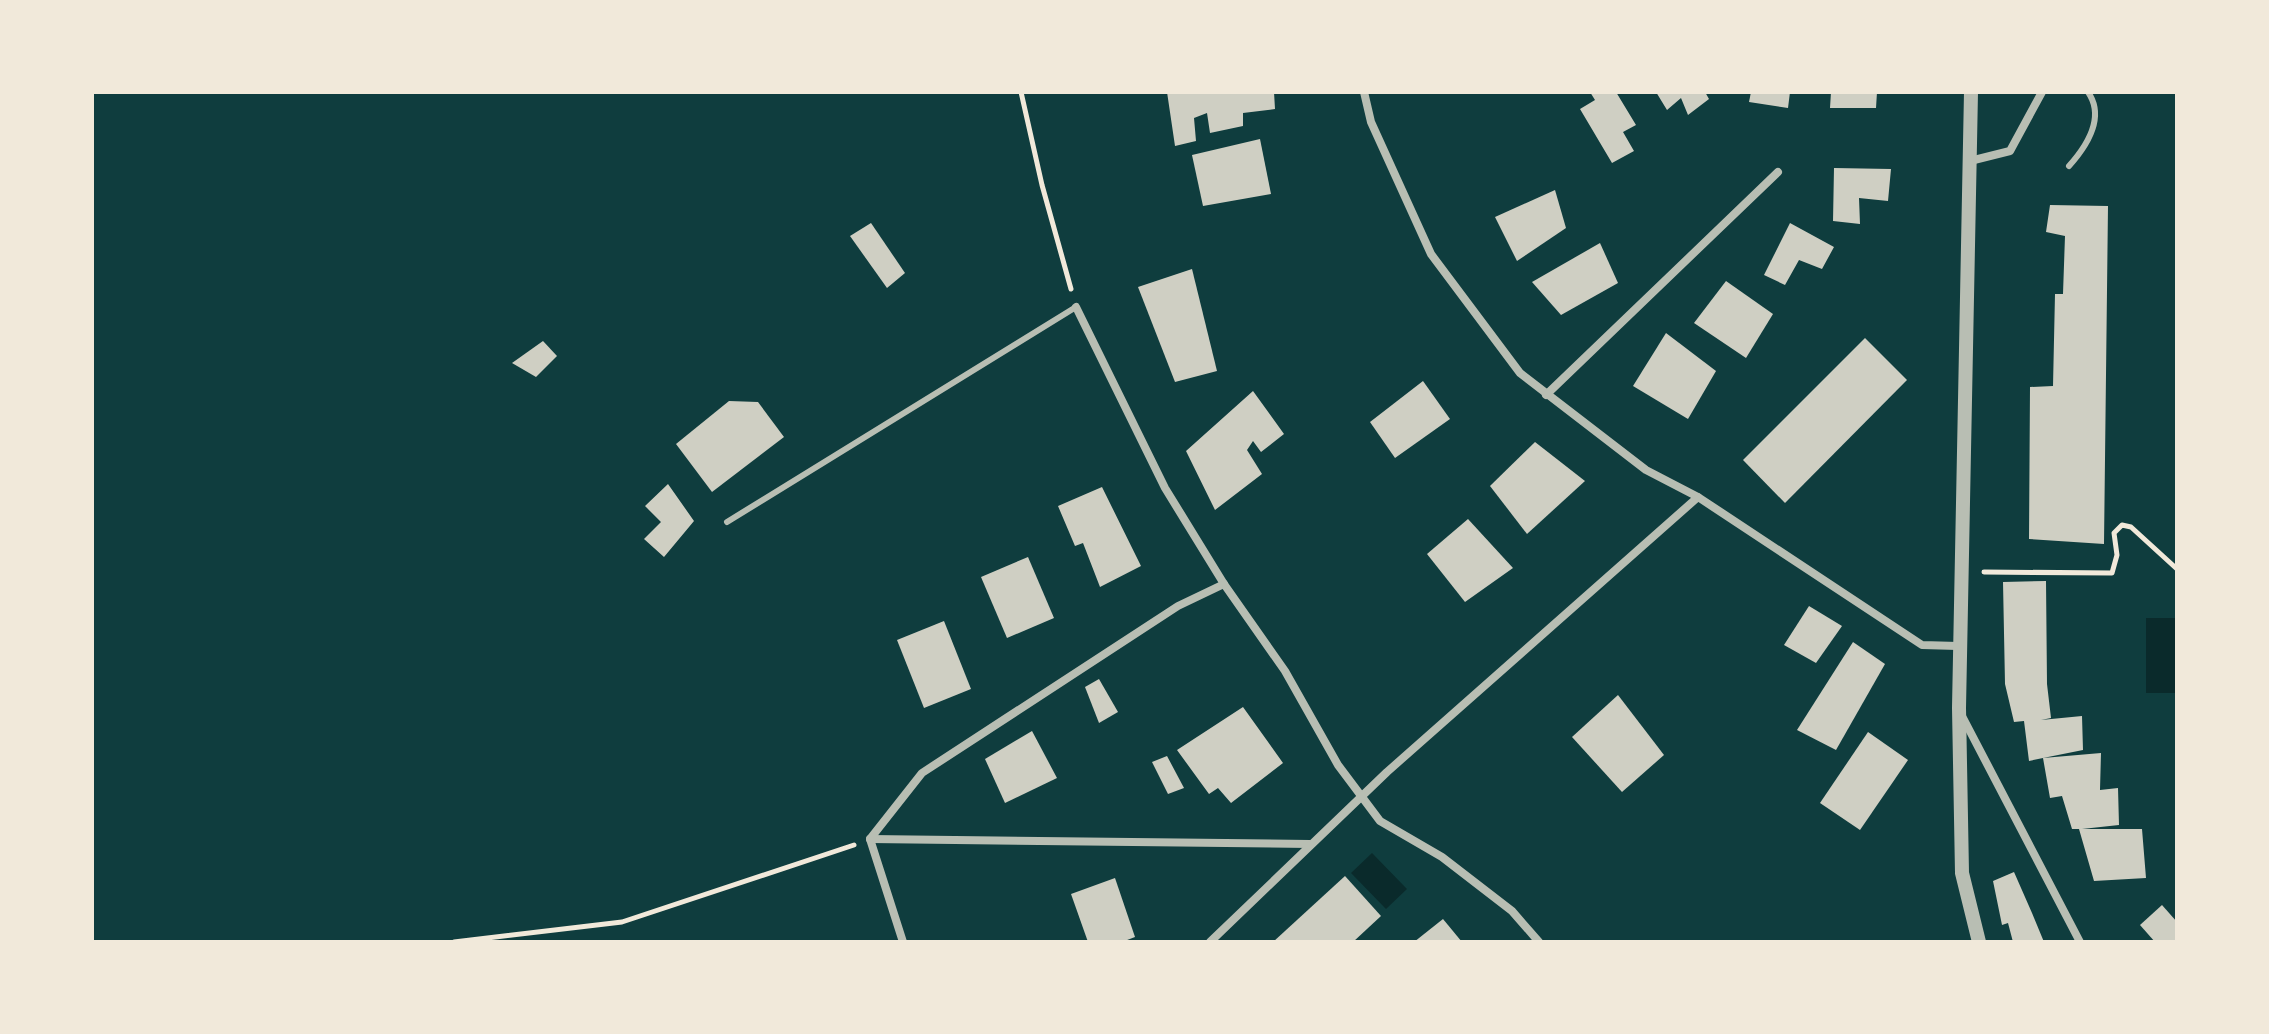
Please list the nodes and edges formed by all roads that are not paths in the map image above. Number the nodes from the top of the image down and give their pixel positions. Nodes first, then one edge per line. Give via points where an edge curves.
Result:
1 (1364, 92) edge
2 (1971, 92) edge
3 (2042, 92) edge
4 (2088, 92) edge
5 (1970, 161) junction
6 (2069, 166) dead end
7 (1778, 172) dead end
8 (1076, 307) joint
9 (1546, 395) junction
10 (1698, 497) junction
11 (727, 522) dead end
12 (1224, 584) junction
13 (1958, 646) junction
14 (1959, 708) junction
15 (1363, 795) junction
16 (870, 839) junction
17 (1310, 844) junction
18 (903, 942) edge
19 (1210, 942) edge
20 (1539, 942) edge
21 (1979, 942) edge
22 (2080, 942) edge

1 - 9 street via 1371,122 1431,254 1520,373
2 - 5 street
3 - 5 street via 2010,151
4 - 6 lane via 2095,118 2090,142
5 - 13 street
7 - 9 street
8 - 11 lane
8 - 12 street via 1165,488
9 - 10 street via 1646,470
10 - 13 street via 1922,645
10 - 15 street
12 - 15 street via 1285,671 1338,765
12 - 16 street via 1178,606 922,773
13 - 14 street
14 - 21 street via 1962,873
14 - 22 street
15 - 17 street
15 - 20 street via 1380,821 1442,857 1512,911
16 - 17 street
16 - 18 street
17 - 19 street

